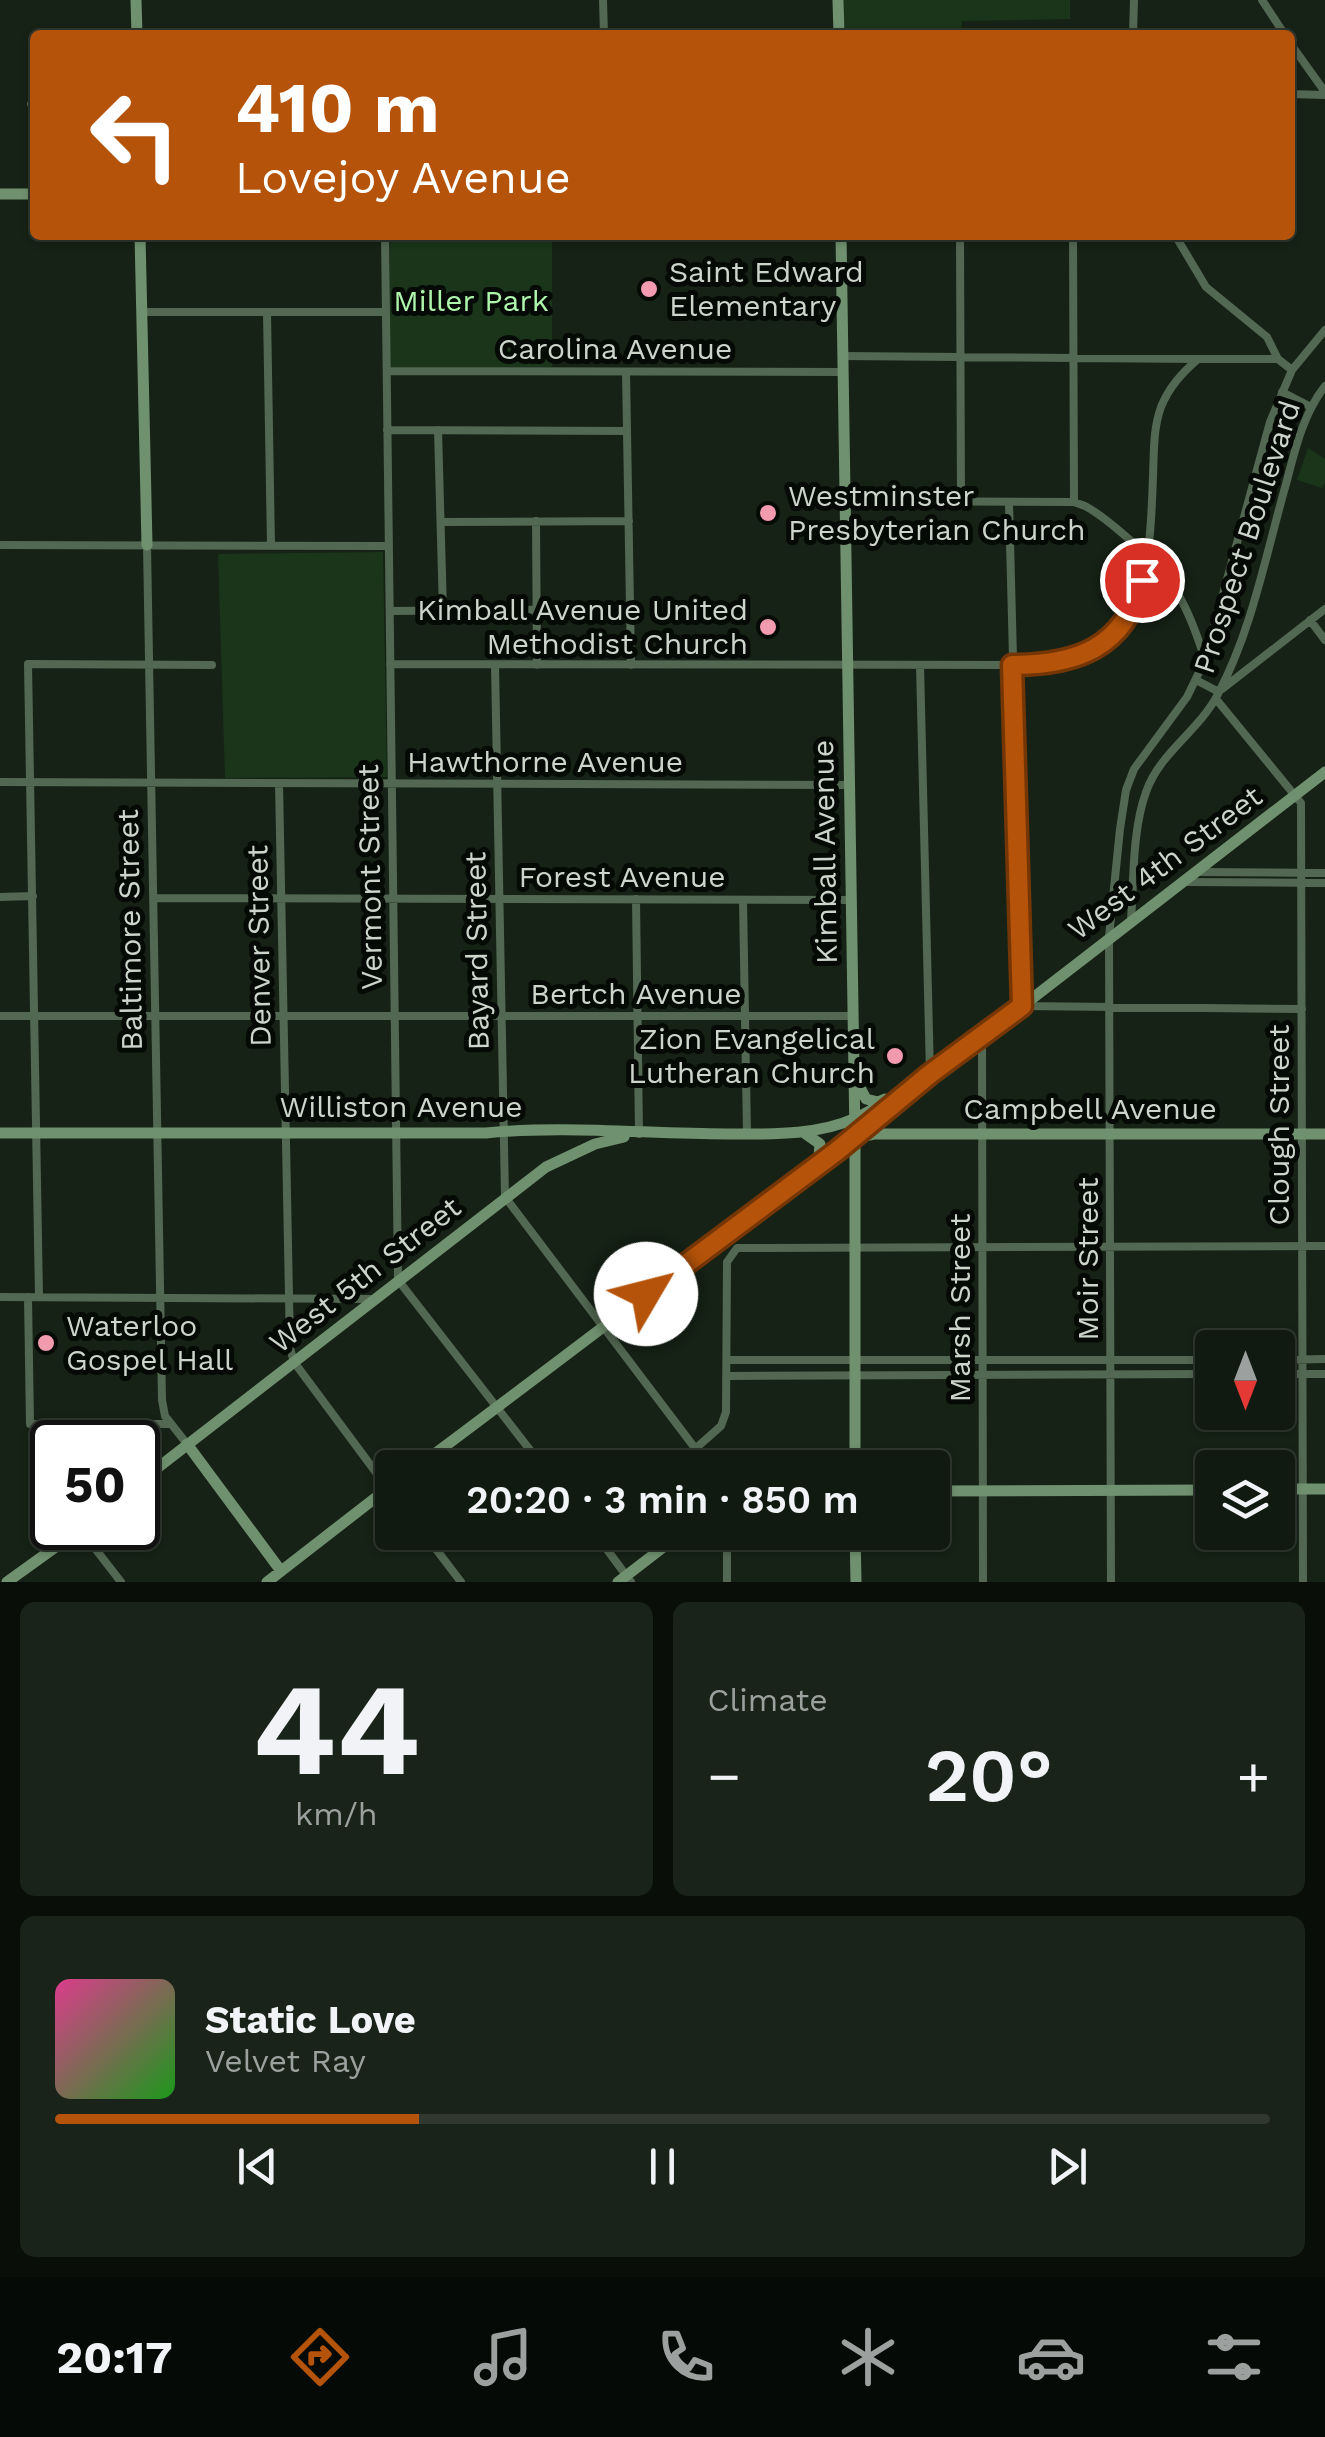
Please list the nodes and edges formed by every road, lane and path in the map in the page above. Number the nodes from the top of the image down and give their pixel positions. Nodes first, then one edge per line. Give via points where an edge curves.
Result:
1 (136, 0) edge
2 (604, 0) edge
3 (838, 0) edge
4 (1134, 0) edge
5 (1262, 0) edge
6 (137, 30) edge
7 (604, 30) edge
8 (839, 30) edge
9 (1133, 30) edge
10 (1281, 30) edge
11 (1295, 50) edge
12 (1295, 94) edge
13 (1325, 94) edge
14 (0, 194) edge
15 (30, 194) edge
16 (140, 240) edge
17 (385, 240) edge
18 (841, 240) edge
19 (960, 240) edge
20 (1073, 240) edge
21 (1178, 240) edge
22 (142, 312) junction
23 (267, 312) junction
24 (386, 312) junction
25 (1325, 330) edge
26 (843, 356) junction
27 (961, 358) junction
28 (1072, 359) junction
29 (1198, 359) junction
30 (1278, 359) junction
31 (1292, 370) junction
32 (387, 371) junction
33 (626, 372) junction
34 (844, 372) junction
35 (1325, 386) edge
36 (1282, 392) junction
37 (1311, 407) junction
38 (388, 430) junction
39 (438, 430) junction
40 (627, 431) junction
41 (845, 501) junction
42 (961, 501) junction
43 (1009, 502) junction
44 (1074, 502) junction
45 (629, 521) junction
46 (441, 522) junction
47 (536, 522) junction
48 (0, 545) edge
49 (148, 546) junction
50 (271, 546) junction
51 (389, 546) junction
52 (1150, 556) junction
53 (631, 609) junction
54 (1325, 609) edge
55 (537, 610) junction
56 (390, 611) junction
57 (443, 611) junction
58 (1310, 620) junction
59 (1325, 640) edge
60 (1205, 660) junction
61 (150, 664) junction
62 (212, 664) dead end
63 (390, 664) junction
64 (495, 664) junction
65 (537, 665) junction
66 (631, 665) junction
67 (920, 665) junction
68 (1012, 665) junction
69 (848, 666) junction
70 (1196, 680) junction
71 (1218, 694) junction
72 (1325, 772) edge
73 (0, 782) edge
74 (31, 782) junction
75 (151, 783) junction
76 (278, 783) junction
77 (392, 784) junction
78 (497, 784) junction
79 (849, 785) junction
80 (1294, 796) junction
81 (1193, 872) junction
82 (1325, 873) edge
83 (1302, 878) junction
84 (1180, 882) junction
85 (1325, 883) edge
86 (33, 896) junction
87 (0, 897) edge
88 (154, 898) junction
89 (280, 898) junction
90 (393, 898) junction
91 (499, 899) junction
92 (636, 899) junction
93 (743, 900) junction
94 (850, 900) junction
95 (1131, 920) junction
96 (1110, 937) junction
97 (1022, 1006) junction
98 (1110, 1008) junction
99 (1302, 1009) junction
100 (0, 1016) edge
101 (35, 1016) junction
102 (156, 1016) junction
103 (283, 1016) junction
104 (394, 1016) junction
105 (501, 1016) junction
106 (638, 1016) junction
107 (745, 1016) junction
108 (852, 1016) junction
109 (982, 1034) junction
110 (853, 1067) junction
111 (930, 1074) junction
112 (894, 1096) junction
113 (854, 1119) junction
114 (396, 1132) junction
115 (502, 1132) junction
116 (803, 1132) junction
117 (0, 1133) edge
118 (37, 1133) junction
119 (159, 1133) junction
120 (285, 1133) junction
121 (639, 1134) junction
122 (747, 1134) junction
123 (982, 1134) junction
124 (1110, 1134) junction
125 (1302, 1134) junction
126 (1325, 1134) edge
127 (855, 1138) junction
128 (804, 1176) junction
129 (505, 1197) junction
130 (982, 1246) junction
131 (1110, 1246) junction
132 (1302, 1246) junction
133 (1325, 1246) edge
134 (853, 1247) junction
135 (398, 1280) junction
136 (28, 1297) junction
137 (39, 1297) junction
138 (288, 1297) junction
139 (0, 1298) edge
140 (161, 1298) junction
141 (372, 1299) junction
142 (602, 1327) junction
143 (727, 1360) junction
144 (854, 1360) junction
145 (982, 1360) junction
146 (1110, 1360) junction
147 (1195, 1360) edge
148 (1295, 1360) edge
149 (1302, 1360) junction
150 (1325, 1360) edge
151 (294, 1362) junction
152 (1195, 1374) edge
153 (1295, 1374) edge
154 (1302, 1374) junction
155 (1325, 1374) edge
156 (982, 1375) junction
157 (1110, 1375) junction
158 (727, 1376) junction
159 (854, 1376) junction
160 (498, 1406) junction
161 (170, 1424) junction
162 (186, 1444) junction
163 (695, 1449) joint
164 (440, 1450) edge
165 (531, 1450) edge
166 (855, 1450) edge
167 (160, 1465) edge
168 (375, 1468) edge
169 (1110, 1490) junction
170 (1195, 1490) edge
171 (1295, 1490) edge
172 (1302, 1490) junction
173 (1325, 1490) edge
174 (950, 1491) edge
175 (982, 1491) junction
176 (375, 1502) edge
177 (51, 1550) edge
178 (97, 1550) edge
179 (437, 1550) edge
180 (606, 1550) edge
181 (661, 1550) edge
182 (727, 1550) edge
183 (856, 1550) edge
184 (285, 1576) edge
185 (625, 1580) edge
186 (7, 1582) edge
187 (121, 1582) edge
188 (268, 1582) edge
189 (461, 1582) edge
190 (727, 1582) edge
191 (856, 1582) edge
192 (983, 1582) edge
193 (1110, 1582) edge
194 (1303, 1582) edge

1 - 6 main road
2 - 7 street
3 - 8 main road
4 - 9 street
5 - 10 street
11 - 13 street
12 - 13 street
14 - 15 main road
16 - 22 main road, Baltimore Street
17 - 24 street, Vermont Street
18 - 26 main road, Kimball Avenue
19 - 27 street
20 - 28 street
21 - 30 street via 1206,286 1266,337
22 - 23 street
22 - 49 main road, Baltimore Street
23 - 24 street
23 - 50 street
24 - 32 street, Vermont Street
25 - 31 street, Prospect Boulevard
26 - 27 street
26 - 34 main road, Kimball Avenue
27 - 28 street
27 - 42 street
28 - 29 street
28 - 44 street
29 - 30 street
29 - 52 street via 1173,384 1159,413
30 - 31 street
31 - 36 street, Prospect Boulevard
32 - 33 street, Carolina Avenue
32 - 38 street, Vermont Street
33 - 34 street, Carolina Avenue
33 - 40 street
34 - 41 main road, Kimball Avenue
35 - 37 street, Prospect Boulevard
36 - 37 street
36 - 60 street, Prospect Boulevard
37 - 71 street, Prospect Boulevard via 1242,639
38 - 39 street
38 - 51 street, Vermont Street
39 - 40 street
39 - 46 street
40 - 45 street
41 - 42 street
41 - 69 main road, Kimball Avenue
42 - 43 street
43 - 44 street
43 - 68 street
44 - 52 street
45 - 47 street
45 - 53 street
46 - 47 street
46 - 57 street
47 - 55 street
48 - 49 street
49 - 50 street
49 - 61 street, Baltimore Street
50 - 51 street
51 - 56 street, Vermont Street
52 - 60 street via 1183,598
52 - 68 street via 1134,604 1113,634 1084,654 1049,665
53 - 55 street
53 - 66 street
54 - 58 street
55 - 57 street
55 - 65 street
56 - 57 street
56 - 63 street, Vermont Street
58 - 59 street
58 - 71 street
60 - 70 street, Prospect Boulevard
61 - 62 street
61 - 74 street via 28,664
61 - 75 street, Baltimore Street
63 - 64 street
63 - 77 street, Vermont Street
64 - 65 street
64 - 78 street, Bayard Street
65 - 66 street
66 - 69 street
67 - 68 street
67 - 69 street
67 - 111 street
68 - 97 street
69 - 79 main road, Kimball Avenue
70 - 71 street
70 - 96 street, Prospect Boulevard via 1129,779
71 - 80 street, Clough Street
71 - 95 street, Prospect Boulevard via 1147,788
72 - 80 main road, West 4th Street
73 - 74 street, Hawthorne Avenue
74 - 75 street, Hawthorne Avenue
74 - 86 street
75 - 76 street, Hawthorne Avenue
75 - 88 street, Baltimore Street
76 - 77 street, Hawthorne Avenue
76 - 89 street, Denver Street
77 - 78 street, Hawthorne Avenue
77 - 90 street, Vermont Street
78 - 79 street, Hawthorne Avenue
78 - 91 street, Bayard Street
79 - 94 main road, Kimball Avenue
80 - 81 main road, West 4th Street
80 - 83 street, Clough Street via 1301,803
81 - 83 street
81 - 84 main road, West 4th Street
82 - 83 street
83 - 84 street
83 - 85 street
83 - 99 street, Clough Street
84 - 95 main road, West 4th Street
86 - 87 street
86 - 101 street
88 - 89 street, Forest Avenue
88 - 102 street, Baltimore Street
89 - 90 street, Forest Avenue
89 - 103 street, Denver Street
90 - 91 street, Forest Avenue
90 - 104 street, Vermont Street
91 - 92 street, Forest Avenue
91 - 105 street, Bayard Street
92 - 93 street, Forest Avenue
92 - 106 street
93 - 94 street, Forest Avenue
93 - 107 street
94 - 108 main road, Kimball Avenue
95 - 96 main road, West 4th Street
96 - 97 main road, West 4th Street
96 - 98 street, Moir Street
97 - 98 street
97 - 109 main road, West 4th Street
98 - 99 street
98 - 124 street, Moir Street
99 - 125 street, Clough Street
100 - 101 street, Bertch Avenue
101 - 102 street, Bertch Avenue
101 - 118 street
102 - 103 street, Bertch Avenue
102 - 119 street, Baltimore Street
103 - 104 street, Bertch Avenue
103 - 120 street, Denver Street
104 - 105 street, Bertch Avenue
104 - 114 street, Vermont Street
105 - 106 street, Bertch Avenue
105 - 115 street, Bayard Street
106 - 107 street, Bertch Avenue
106 - 121 street
107 - 108 street, Bertch Avenue
107 - 122 street
108 - 110 main road, Kimball Avenue
109 - 111 main road, West 4th Street
109 - 123 street, Marsh Street
110 - 112 main road via 866,1099
110 - 113 main road, Kimball Avenue
111 - 112 main road, Williston Avenue
111 - 127 main road, West 4th Street
112 - 113 main road, Williston Avenue
113 - 116 main road, Williston Avenue
113 - 127 main road, Kimball Avenue
114 - 115 main road, Williston Avenue
114 - 120 main road, Williston Avenue
114 - 135 street, Vermont Street
115 - 121 main road, Williston Avenue
115 - 129 street, Bayard Street
116 - 122 main road, Williston Avenue
116 - 128 main road via 816,1138 820,1150
117 - 118 main road, Williston Avenue
118 - 119 main road, Williston Avenue
118 - 137 street
119 - 120 main road, Williston Avenue
119 - 140 street, Baltimore Street
120 - 138 street, Denver Street
121 - 122 main road, Williston Avenue
121 - 129 main road, West 5th Street via 576,1151
123 - 124 main road, Campbell Avenue
123 - 127 main road, Campbell Avenue
123 - 130 street, Marsh Street
124 - 125 main road, Campbell Avenue
124 - 131 street, Moir Street
125 - 126 main road, Campbell Avenue
125 - 132 street, Clough Street
127 - 128 main road, West 4th Street
127 - 134 main road, Kimball Avenue
128 - 142 main road, West 4th Street
129 - 135 main road, West 5th Street
129 - 142 street
130 - 131 street
130 - 134 street
130 - 145 street, Marsh Street
131 - 132 street
131 - 146 street, Moir Street
132 - 133 street
132 - 149 street, Clough Street
134 - 143 street via 732,1252 726,1262
134 - 144 main road, Kimball Avenue
135 - 141 main road, West 5th Street
135 - 160 street
136 - 137 street
136 - 139 street
136 - 161 street via 30,1424
137 - 140 street
138 - 140 street
138 - 141 street
138 - 151 street, Denver Street
140 - 161 street, Baltimore Street via 162,1400
141 - 151 main road, West 5th Street
142 - 160 main road, West 4th Street
142 - 163 street
143 - 144 street
143 - 158 street
144 - 145 street
144 - 159 main road, Kimball Avenue
145 - 146 street
145 - 156 street, Marsh Street
146 - 147 street
146 - 157 street, Moir Street
148 - 149 street
149 - 150 street
149 - 154 street, Clough Street
151 - 162 main road, West 5th Street
151 - 168 street, Denver Street
152 - 157 street
153 - 154 street
154 - 155 street
154 - 172 street, Clough Street
156 - 157 street
156 - 159 street
156 - 175 street, Marsh Street
157 - 169 street, Moir Street
158 - 159 street
158 - 163 street via 724,1421
159 - 166 main road, Kimball Avenue
160 - 164 main road, West 4th Street
160 - 165 street
161 - 162 street, Baltimore Street
162 - 167 main road, West 5th Street
162 - 184 main road, Baltimore Street
169 - 170 main road
169 - 175 main road
169 - 193 street, Moir Street
171 - 172 main road
172 - 173 main road
172 - 194 street, Clough Street
174 - 175 main road
175 - 192 street, Marsh Street
176 - 184 main road
177 - 186 main road
178 - 187 street
179 - 189 street
180 - 185 street
181 - 185 main road
182 - 190 street
183 - 191 main road
184 - 188 main road

